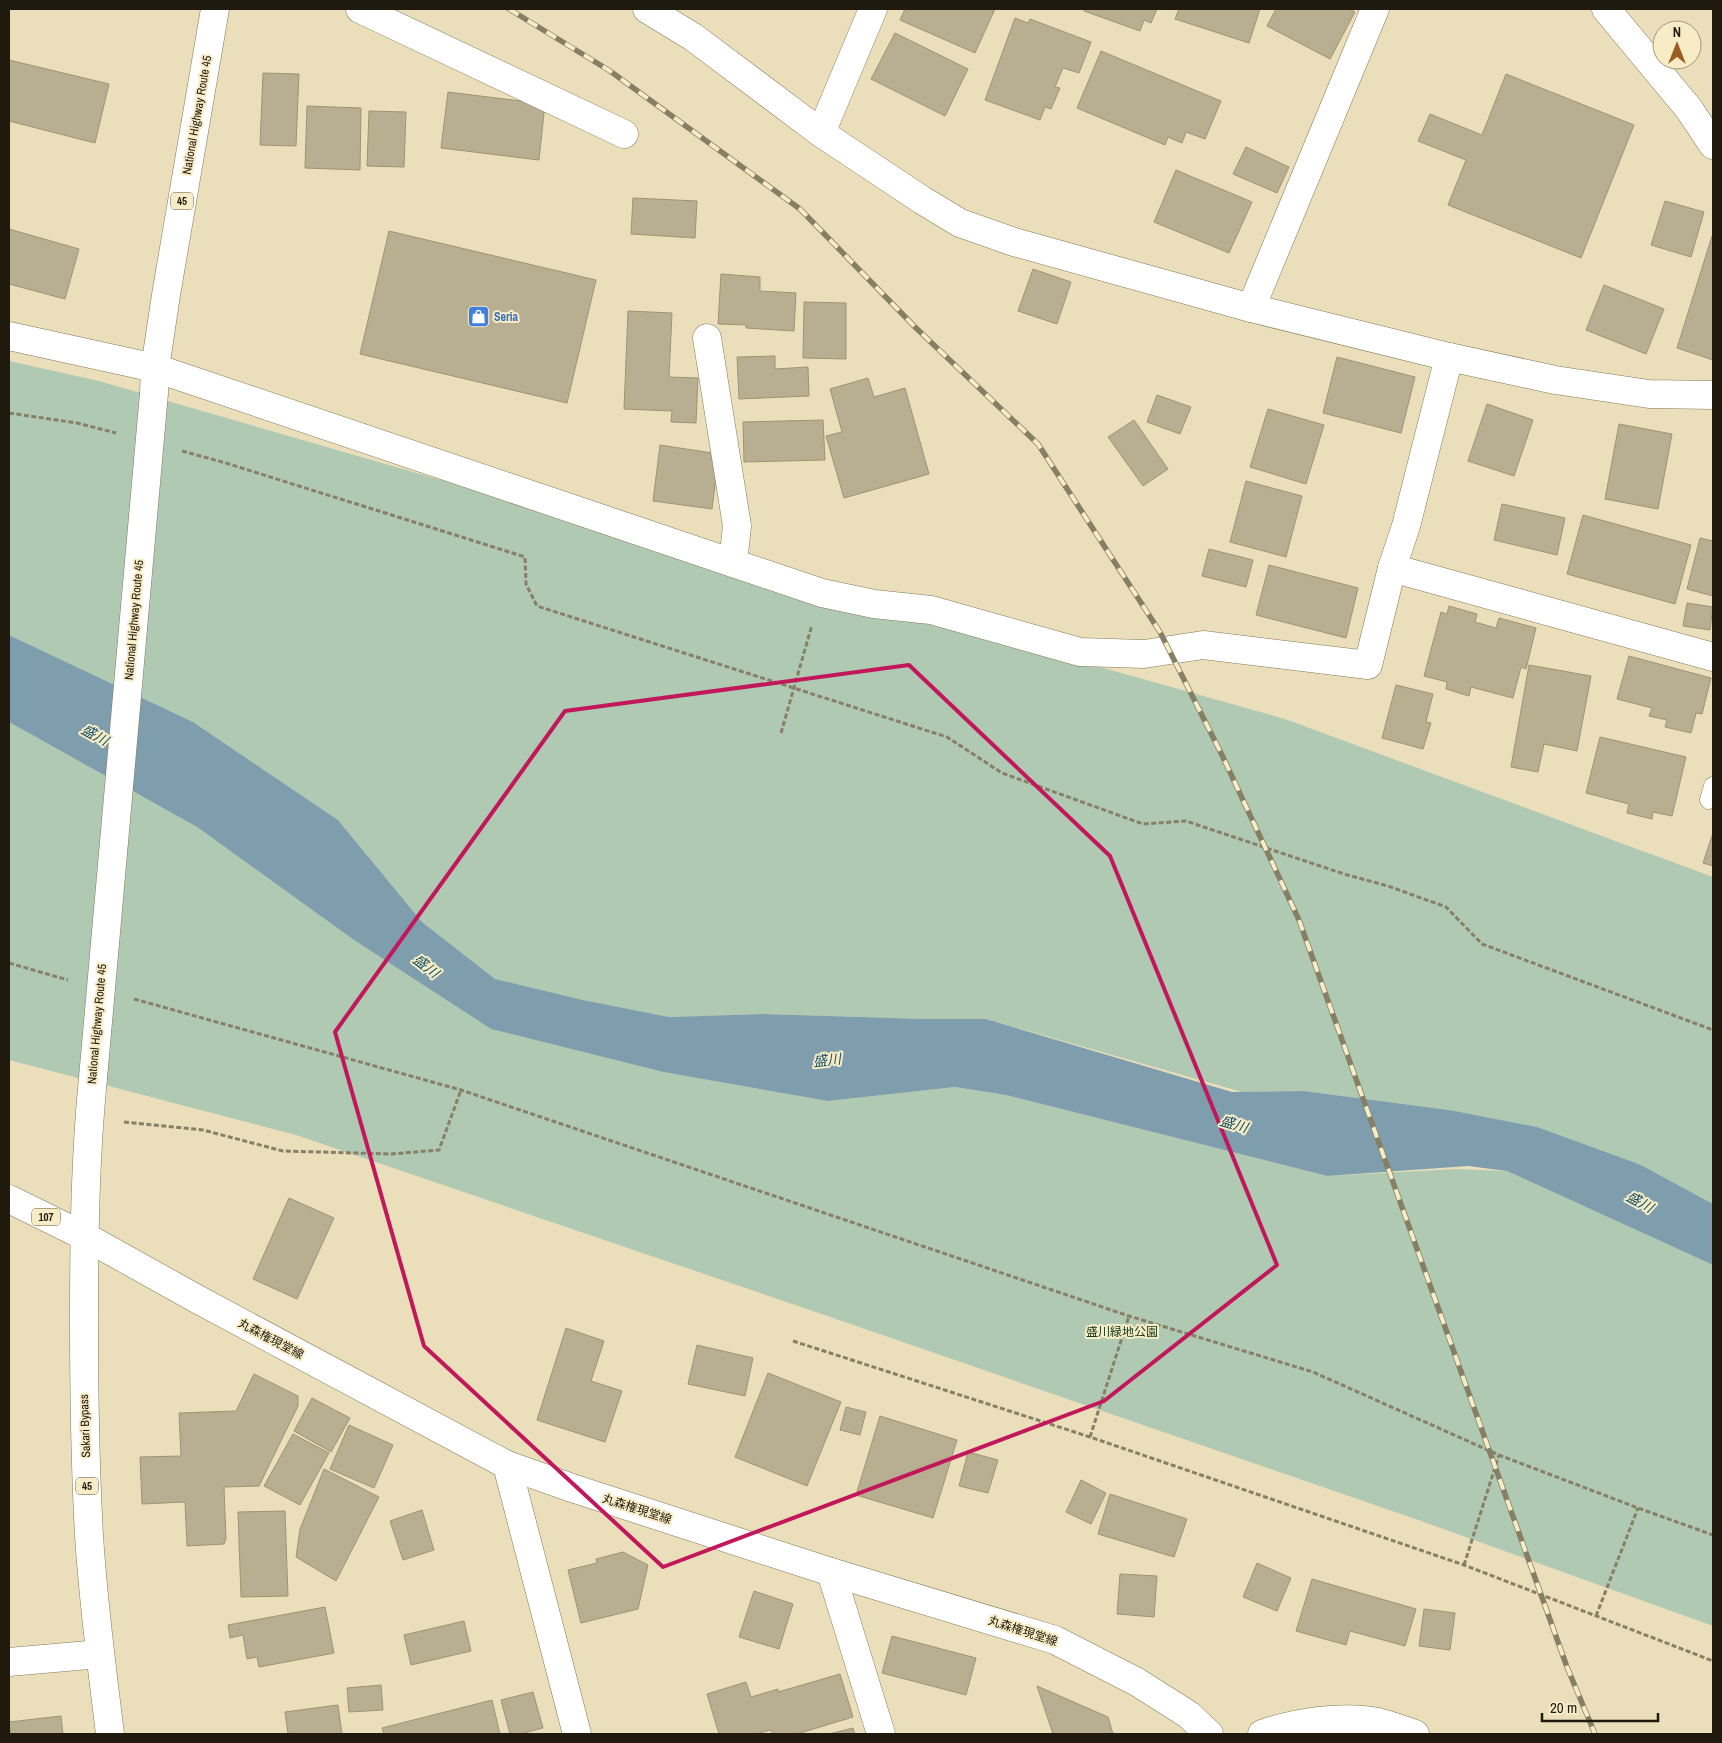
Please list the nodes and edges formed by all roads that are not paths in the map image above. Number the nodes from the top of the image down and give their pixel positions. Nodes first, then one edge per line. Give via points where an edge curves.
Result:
1 (215, 9) edge
2 (360, 9) edge
3 (647, 9) edge
4 (873, 9) edge
5 (1375, 9) edge
6 (1606, 9) edge
7 (820, 133) junction
8 (624, 134) dead end
9 (1713, 145) edge
10 (1251, 308) junction
11 (9, 336) edge
12 (707, 338) dead end
13 (1449, 357) junction
14 (154, 380) junction
15 (1713, 395) edge
16 (733, 563) junction
17 (1392, 568) junction
18 (1713, 657) edge
19 (9, 1199) edge
20 (84, 1236) junction
21 (508, 1465) junction
22 (831, 1572) junction
23 (100, 1654) junction
24 (9, 1662) edge
25 (110, 1734) edge
26 (577, 1734) edge
27 (881, 1734) edge
28 (1209, 1734) edge
29 (1262, 1734) edge
30 (1415, 1734) edge

1 - 14 main road, National Highway Route 45 / 45
2 - 8 main road
3 - 7 main road via 692,37
4 - 7 main road
5 - 10 main road
6 - 9 main road via 1689,109
7 - 10 main road via 960,223 1014,242
10 - 13 main road
11 - 14 main road
12 - 16 main road via 737,526
13 - 15 main road via 1555,380 1649,394
13 - 17 main road via 1406,526
14 - 16 main road
14 - 20 main road, National Highway Route 45 / 45, bridge via 89,1118
16 - 17 main road via 822,593 874,604 931,610 1080,652 1144,654 1203,645 1368,665
17 - 18 main road
19 - 20 main road, 107
20 - 21 main road, 丸森権現堂線
20 - 23 main road, Sakari Bypass / 45 via 84,1407 89,1536
21 - 22 main road, 丸森権現堂線
21 - 26 main road
22 - 27 main road
22 - 28 main road, 丸森権現堂線 via 1056,1640 1137,1682 1189,1715
23 - 24 main road
23 - 25 main road, Sakari Bypass / 45
29 - 30 main road via 1283,1727 1343,1719 1378,1722

